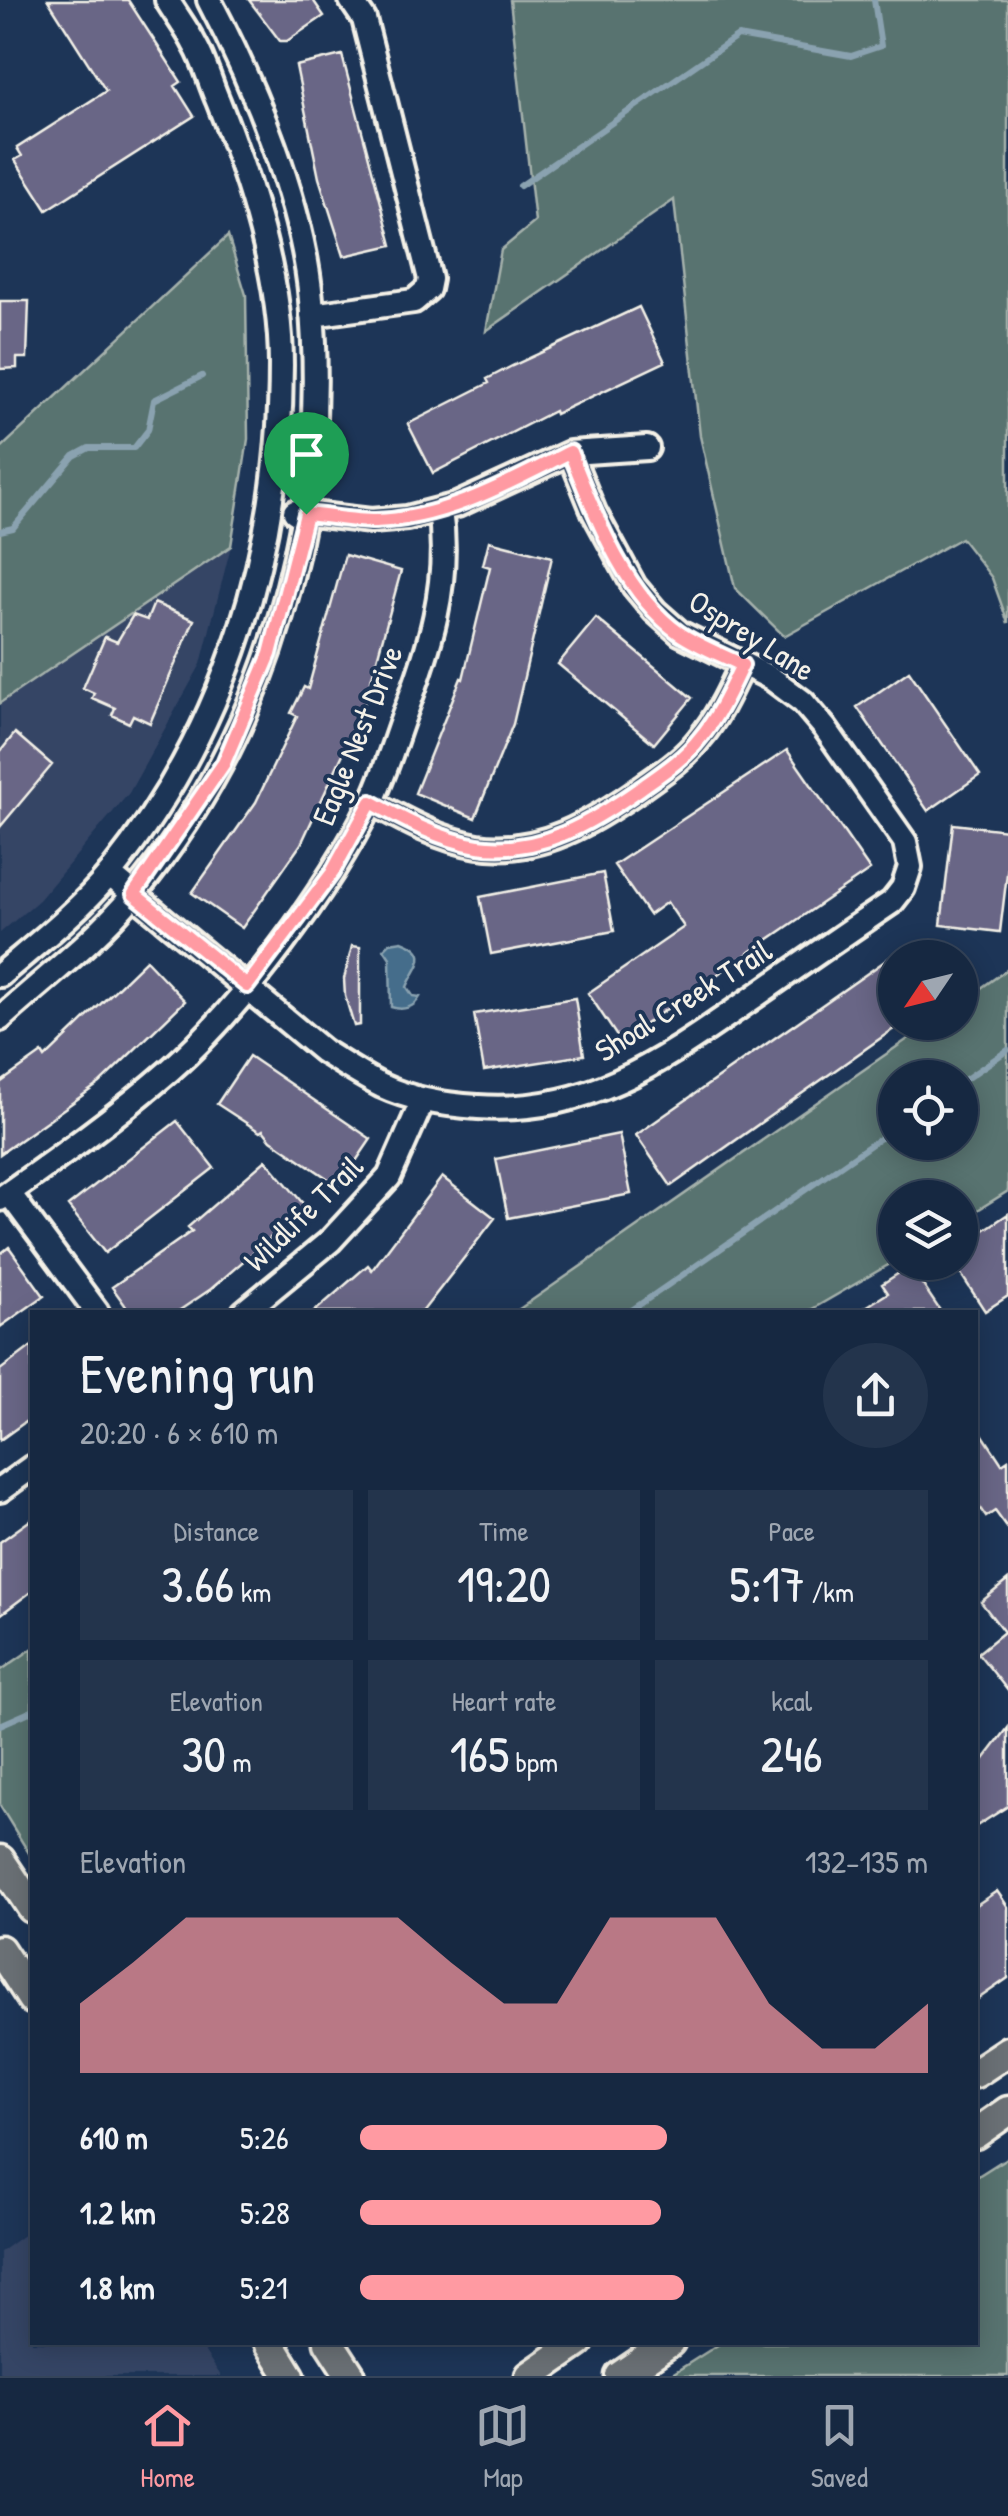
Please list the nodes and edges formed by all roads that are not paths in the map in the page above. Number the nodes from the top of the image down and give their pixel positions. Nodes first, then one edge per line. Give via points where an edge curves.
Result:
1 (167, 0) edge
2 (209, 0) edge
3 (351, 0) edge
4 (312, 315) junction
5 (647, 448) dead end
6 (570, 452) junction
7 (272, 509) junction
8 (440, 510) junction
9 (306, 514) junction
10 (742, 665) junction
11 (371, 802) junction
12 (910, 867) joint
13 (109, 874) junction
14 (134, 894) junction
15 (0, 975) edge
16 (247, 986) junction
17 (0, 1019) edge
18 (422, 1100) junction
19 (4, 1196) edge
20 (95, 1310) edge
21 (246, 1310) edge
22 (30, 1468) edge
23 (0, 1490) edge
24 (0, 1860) edge
25 (30, 1905) edge
26 (6, 1960) edge
27 (30, 1995) edge
28 (1008, 2051) edge
29 (978, 2071) edge
30 (1008, 2111) edge
31 (978, 2132) edge
32 (270, 2345) edge
33 (331, 2345) edge
34 (575, 2345) edge
35 (666, 2345) edge
36 (290, 2376) edge
37 (351, 2376) edge
38 (530, 2376) edge
39 (620, 2376) edge

1 - 7 street via 203,64 268,254 281,363
2 - 4 street via 236,51 286,188
3 - 4 street via 364,20 430,279 414,301
4 - 9 street via 315,389
5 - 6 street
6 - 8 street
6 - 10 street, Osprey Lane via 594,512 644,598 680,634
7 - 9 street
7 - 13 street via 226,672 190,754
8 - 9 street via 371,521
8 - 11 street, Eagle Nest Drive via 441,592 432,634
9 - 14 street via 270,654 224,763
10 - 11 street via 701,737 681,758 582,827 554,838 479,846
10 - 12 street, Osprey Lane via 782,686 825,728 905,842
11 - 16 street, Eagle Nest Drive via 332,873
12 - 18 street, Shoal Creek Trail via 892,902 640,1073 588,1096 524,1108
13 - 14 street, Shoal Creek Trail
13 - 15 street
14 - 16 street, Shoal Creek Trail
14 - 17 street
16 - 18 street, Shoal Creek Trail via 323,1051 382,1086
16 - 19 street, Eagle Nest Drive via 173,1067
18 - 21 street, Wildlife Trail via 390,1177 330,1241
19 - 20 street
22 - 23 street
24 - 25 main road
26 - 27 main road
28 - 29 main road
30 - 31 main road
32 - 36 main road
33 - 37 main road
34 - 38 main road
35 - 39 main road

